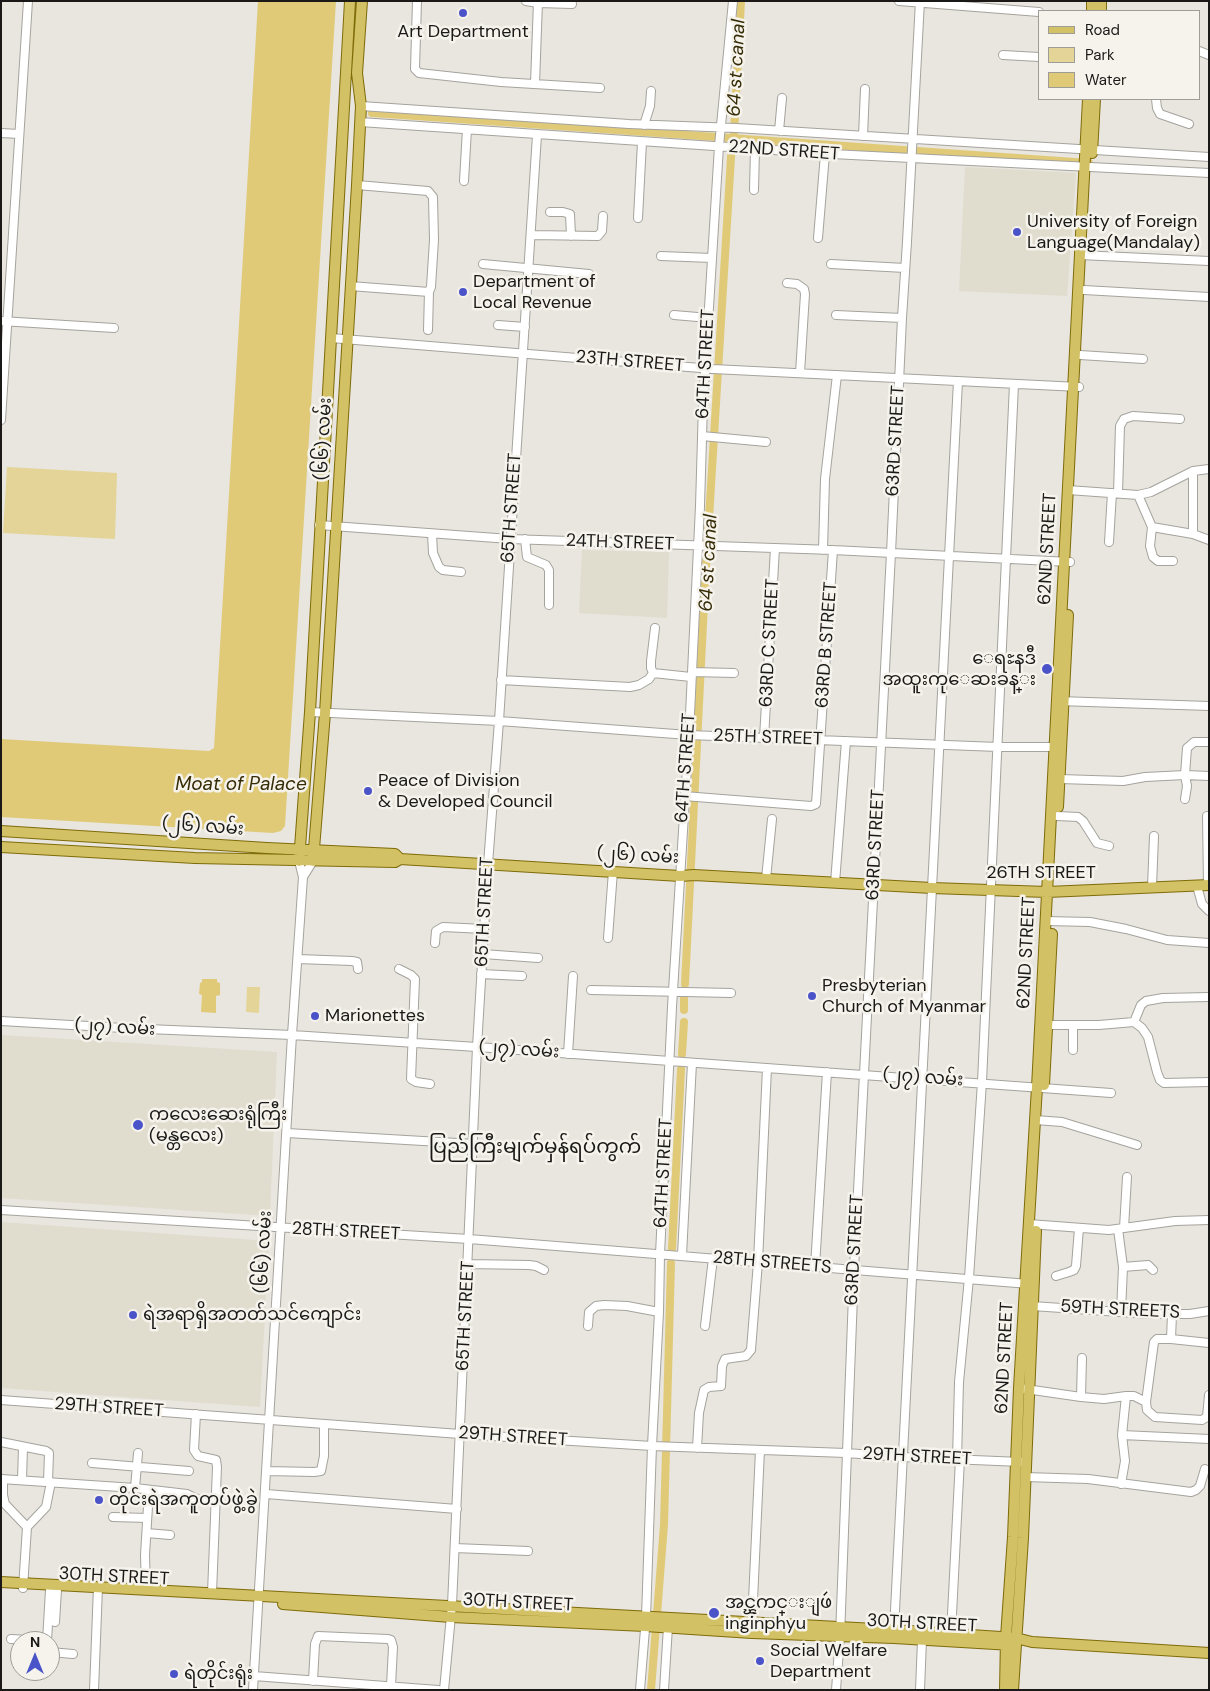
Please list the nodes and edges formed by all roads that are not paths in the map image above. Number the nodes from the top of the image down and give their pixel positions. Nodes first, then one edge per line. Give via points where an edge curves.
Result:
1 (28, 1) edge
2 (350, 1) edge
3 (362, 1) edge
4 (418, 1) edge
5 (526, 1) edge
6 (733, 1) edge
7 (899, 1) edge
8 (1029, 1) edge
9 (538, 2) edge
10 (920, 2) edge
11 (572, 4) dead end
12 (980, 5) edge
13 (1029, 11) junction
14 (1038, 12) edge
15 (1003, 54) dead end
16 (1038, 57) edge
17 (534, 84) junction
18 (600, 88) dead end
19 (865, 89) dead end
20 (651, 91) dead end
21 (782, 98) dead end
22 (1088, 100) edge
23 (1095, 100) edge
24 (1156, 100) edge
25 (361, 106) junction
26 (360, 122) junction
27 (644, 124) junction
28 (1188, 124) dead end
29 (468, 129) junction
30 (724, 129) junction
31 (779, 131) junction
32 (1, 133) edge
33 (19, 134) junction
34 (537, 134) junction
35 (863, 136) junction
36 (642, 142) junction
37 (721, 146) junction
38 (755, 149) junction
39 (912, 149) junction
40 (1088, 151) junction
41 (825, 154) junction
42 (1209, 157) edge
43 (1088, 167) junction
44 (1209, 173) edge
45 (464, 181) dead end
46 (357, 184) junction
47 (754, 190) dead end
48 (550, 212) dead end
49 (603, 216) dead end
50 (638, 218) dead end
51 (531, 234) junction
52 (571, 236) junction
53 (818, 238) dead end
54 (1083, 255) junction
55 (661, 256) dead end
56 (712, 258) junction
57 (1209, 261) edge
58 (483, 264) dead end
59 (831, 264) dead end
60 (529, 268) junction
61 (905, 268) junction
62 (590, 274) dead end
63 (787, 283) dead end
64 (350, 286) junction
65 (1084, 290) junction
66 (429, 292) junction
67 (1209, 297) edge
68 (674, 315) dead end
69 (836, 315) dead end
70 (709, 318) junction
71 (902, 318) junction
72 (4, 321) edge
73 (498, 325) dead end
74 (525, 327) junction
75 (114, 328) dead end
76 (428, 330) dead end
77 (331, 338) junction
78 (346, 339) junction
79 (523, 354) junction
80 (1080, 355) junction
81 (1143, 359) dead end
82 (705, 368) junction
83 (800, 373) junction
84 (837, 375) junction
85 (899, 378) junction
86 (958, 381) junction
87 (1014, 384) junction
88 (1076, 387) junction
89 (1180, 419) dead end
90 (1, 420) edge
91 (709, 436) junction
92 (766, 442) dead end
93 (1209, 469) edge
94 (1193, 471) junction
95 (1071, 490) junction
96 (1115, 493) junction
97 (1138, 495) junction
98 (319, 525) junction
99 (336, 527) junction
100 (1152, 527) junction
101 (432, 534) junction
102 (1193, 534) junction
103 (510, 539) junction
104 (525, 540) junction
105 (1209, 540) edge
106 (1110, 542) dead end
107 (703, 546) junction
108 (775, 548) junction
109 (823, 550) junction
110 (833, 550) junction
111 (891, 553) junction
112 (948, 556) junction
113 (1007, 559) junction
114 (1173, 561) dead end
115 (1067, 562) junction
116 (462, 572) dead end
117 (549, 605) dead end
118 (655, 628) dead end
119 (653, 673) junction
120 (696, 673) junction
121 (734, 673) dead end
122 (501, 680) junction
123 (1060, 701) junction
124 (1209, 706) edge
125 (310, 712) junction
126 (325, 713) junction
127 (499, 721) junction
128 (694, 735) junction
129 (764, 738) junction
130 (821, 740) junction
131 (846, 742) junction
132 (1209, 742) edge
133 (881, 744) junction
134 (939, 744) junction
135 (1058, 746) junction
136 (998, 748) junction
137 (1186, 775) junction
138 (1209, 776) edge
139 (1060, 779) junction
140 (691, 797) junction
141 (1185, 799) dead end
142 (1057, 816) junction
143 (1207, 816) dead end
144 (772, 819) dead end
145 (1, 831) edge
146 (1154, 836) dead end
147 (1109, 846) dead end
148 (1, 847) edge
149 (299, 849) junction
150 (313, 850) junction
151 (400, 859) junction
152 (299, 861) junction
153 (313, 861) junction
154 (488, 864) junction
155 (613, 870) junction
156 (687, 875) junction
157 (303, 877) junction
158 (766, 879) junction
159 (835, 883) junction
160 (874, 885) junction
161 (1209, 885) edge
162 (1197, 886) junction
163 (1152, 887) junction
164 (932, 888) junction
165 (991, 890) junction
166 (1050, 892) junction
167 (1209, 911) edge
168 (1049, 921) junction
169 (484, 929) junction
170 (608, 938) dead end
171 (435, 943) dead end
172 (1209, 943) edge
173 (483, 954) junction
174 (538, 958) dead end
175 (298, 959) junction
176 (358, 969) dead end
177 (399, 969) dead end
178 (481, 974) junction
179 (522, 976) dead end
180 (573, 976) dead end
181 (591, 990) dead end
182 (673, 991) junction
183 (731, 992) dead end
184 (1209, 997) edge
185 (1, 1021) edge
186 (1134, 1022) junction
187 (1043, 1025) junction
188 (1073, 1026) junction
189 (292, 1035) junction
190 (412, 1043) junction
191 (477, 1047) junction
192 (1073, 1050) dead end
193 (568, 1054) junction
194 (676, 1062) junction
195 (692, 1063) junction
196 (767, 1068) junction
197 (827, 1072) junction
198 (864, 1074) junction
199 (922, 1079) junction
200 (982, 1082) junction
201 (1209, 1082) edge
202 (430, 1084) dead end
203 (1040, 1088) junction
204 (1111, 1093) dead end
205 (1038, 1120) junction
206 (287, 1133) junction
207 (474, 1144) junction
208 (1137, 1145) dead end
209 (1127, 1177) dead end
210 (1, 1210) edge
211 (1209, 1220) edge
212 (1033, 1224) junction
213 (282, 1228) junction
214 (1078, 1228) junction
215 (1121, 1229) junction
216 (469, 1239) junction
217 (671, 1255) junction
218 (713, 1258) junction
219 (758, 1262) junction
220 (468, 1264) junction
221 (1122, 1267) junction
222 (815, 1268) junction
223 (854, 1269) junction
224 (544, 1270) dead end
225 (1153, 1270) dead end
226 (912, 1274) junction
227 (1056, 1276) dead end
228 (969, 1278) junction
229 (1029, 1284) junction
230 (1032, 1306) junction
231 (1209, 1311) edge
232 (659, 1312) junction
233 (1121, 1312) junction
234 (1172, 1314) junction
235 (588, 1326) dead end
236 (705, 1326) dead end
237 (1171, 1339) junction
238 (1209, 1343) edge
239 (1082, 1358) dead end
240 (1024, 1389) junction
241 (1209, 1395) edge
242 (1126, 1396) junction
243 (1081, 1398) junction
244 (1, 1400) edge
245 (1146, 1402) junction
246 (196, 1414) junction
247 (270, 1420) junction
248 (324, 1424) junction
249 (460, 1434) junction
250 (1122, 1435) junction
251 (1209, 1439) edge
252 (1, 1442) edge
253 (652, 1446) junction
254 (24, 1447) junction
255 (697, 1448) junction
256 (760, 1450) junction
257 (138, 1453) dead end
258 (846, 1453) junction
259 (902, 1457) junction
260 (958, 1459) junction
261 (1021, 1462) junction
262 (92, 1463) dead end
263 (136, 1466) junction
264 (1205, 1469) dead end
265 (189, 1471) dead end
266 (267, 1471) junction
267 (1025, 1477) junction
268 (2, 1479) edge
269 (22, 1480) junction
270 (50, 1482) junction
271 (1121, 1484) junction
272 (135, 1488) junction
273 (149, 1490) junction
274 (266, 1494) junction
275 (217, 1501) junction
276 (457, 1509) junction
277 (114, 1517) dead end
278 (147, 1518) junction
279 (27, 1526) junction
280 (147, 1533) junction
281 (170, 1535) dead end
282 (455, 1548) junction
283 (528, 1551) dead end
284 (1, 1582) edge
285 (23, 1585) junction
286 (1, 1586) edge
287 (98, 1589) junction
288 (146, 1589) junction
289 (54, 1590) junction
290 (212, 1593) junction
291 (259, 1599) junction
292 (452, 1605) junction
293 (360, 1606) junction
294 (451, 1617) junction
295 (55, 1622) dead end
296 (752, 1622) junction
297 (655, 1623) junction
298 (894, 1630) junction
299 (48, 1631) edge
300 (840, 1631) junction
301 (951, 1634) junction
302 (922, 1640) junction
303 (1011, 1641) junction
304 (60, 1653) edge
305 (1209, 1653) edge
306 (72, 1654) dead end
307 (254, 1676) junction
308 (313, 1681) junction
309 (391, 1686) junction
310 (94, 1690) edge
311 (253, 1690) edge
312 (438, 1690) edge
313 (444, 1690) edge
314 (640, 1690) edge
315 (664, 1690) edge
316 (836, 1690) edge
317 (920, 1690) edge
318 (1005, 1690) edge
319 (1013, 1690) edge

1 - 33 street
2 - 77 main road, (၆၆) လမ်း
3 - 25 main road, (၆၆) လမ်း via 357,73
4 - 17 street via 417,72
5 - 9 street
6 - 30 street, 64TH STREET
7 - 10 street
8 - 13 street
9 - 11 street
9 - 17 street
10 - 12 street
10 - 39 street, 63RD STREET
12 - 13 street
13 - 14 street
15 - 16 street
17 - 18 street
19 - 35 street
20 - 27 street
21 - 31 street
22 - 40 main road, 62ND STREET
23 - 40 main road, 62ND STREET
24 - 28 street via 1160,114
25 - 26 main road, (၆၆) လမ်း
25 - 27 street, 22ND STREET
26 - 29 street, 22ND STREET
26 - 46 main road, (၆၆) လမ်း
27 - 30 street, 22ND STREET
29 - 34 street, 22ND STREET
29 - 45 street
30 - 31 street, 22ND STREET
30 - 37 street, 64TH STREET
31 - 35 street, 22ND STREET
32 - 33 street
33 - 72 street
34 - 36 street, 22ND STREET
34 - 51 street, 65TH STREET
35 - 39 street, 22ND STREET
36 - 37 street, 22ND STREET
36 - 50 street
37 - 38 street, 22ND STREET
37 - 56 street, 64TH STREET
38 - 41 street, 22ND STREET
38 - 47 street
39 - 40 street, 22ND STREET
39 - 41 street, 22ND STREET
39 - 43 street, 22ND STREET
39 - 61 street, 63RD STREET
40 - 42 street, 22ND STREET
40 - 43 main road, 62ND STREET
41 - 53 street
43 - 44 street, 22ND STREET
43 - 54 main road, 62ND STREET
46 - 64 main road, (၆၆) လမ်း
46 - 66 street via 424,189 431,194 434,240
48 - 52 street via 570,214
49 - 52 street via 600,234
51 - 52 street
51 - 60 street, 65TH STREET
54 - 57 street
54 - 65 main road, 62ND STREET
54 - 88 main road, 62ND STREET
55 - 56 street
56 - 70 street, 64TH STREET
58 - 60 street
59 - 61 street
60 - 62 street
60 - 74 street, 65TH STREET
61 - 71 street, 63RD STREET
63 - 83 street via 797,284 805,294
64 - 66 street
64 - 78 main road, (၆၆) လမ်း
65 - 67 street
65 - 80 main road, 62ND STREET
66 - 76 street
68 - 70 street
69 - 71 street
70 - 82 street, 64TH STREET
71 - 85 street, 63RD STREET
72 - 75 street
72 - 90 street
73 - 74 street
74 - 79 street, 65TH STREET
77 - 78 street, 23TH STREET
77 - 98 main road, (၆၆) လမ်း
78 - 79 street, 23TH STREET
78 - 99 main road, (၆၆) လမ်း
79 - 82 street, 23TH STREET
79 - 103 street, 65TH STREET
80 - 81 street
80 - 88 main road, 62ND STREET
82 - 83 street, 23TH STREET
82 - 91 street, 64TH STREET
83 - 84 street, 23TH STREET
84 - 85 street, 23TH STREET
84 - 109 street via 825,479
85 - 86 street, 23TH STREET
85 - 111 street, 63RD STREET
86 - 87 street, 23TH STREET
86 - 112 street
87 - 88 street, 23TH STREET
87 - 113 street
88 - 95 main road, 62ND STREET
89 - 96 street via 1134,416 1124,419 1120,426
91 - 92 street
91 - 107 street, 64TH STREET
93 - 94 street
94 - 97 street
94 - 102 street
95 - 96 street
95 - 115 main road, 62ND STREET
96 - 97 street
96 - 106 street
97 - 100 street
98 - 99 street, 24TH STREET
98 - 125 main road, (၆၆) လမ်း
99 - 101 street, 24TH STREET
99 - 126 main road, (၆၆) လမ်း
100 - 102 street
100 - 114 street via 1150,547 1153,557 1158,561
101 - 103 street, 24TH STREET
101 - 116 street via 439,567
102 - 105 street
103 - 104 street, 24TH STREET
103 - 122 street, 65TH STREET
104 - 107 street, 24TH STREET
104 - 117 street via 527,557 546,564 549,570
107 - 108 street, 24TH STREET
107 - 120 street, 64TH STREET
108 - 109 street, 24TH STREET
108 - 129 street, 63RD C STREET
109 - 110 street, 24TH STREET
110 - 111 street, 24TH STREET
110 - 130 street, 63RD B STREET
111 - 112 street, 24TH STREET
111 - 133 street, 63RD STREET
112 - 113 street, 24TH STREET
112 - 134 street
113 - 115 street, 24TH STREET
113 - 136 street
115 - 123 main road, 62ND STREET
118 - 119 street via 650,662
119 - 120 street
119 - 122 street via 649,679 630,687
120 - 121 street
120 - 128 street, 64TH STREET
122 - 127 street, 65TH STREET
123 - 124 street
123 - 135 main road, 62ND STREET
125 - 126 street, 25TH STREET
125 - 149 main road, (၆၆) လမ်း
126 - 127 street, 25TH STREET
126 - 150 main road, (၆၆) လမ်း
127 - 128 street, 25TH STREET
127 - 154 street, 65TH STREET
128 - 129 street, 25TH STREET
128 - 140 street, 64TH STREET
129 - 130 street, 25TH STREET
130 - 131 street, 25TH STREET
130 - 140 street, 63RD B STREET via 815,805
131 - 133 street, 25TH STREET
131 - 159 street
132 - 137 street via 1194,742 1187,748
133 - 134 street, 25TH STREET
133 - 160 street, 63RD STREET
134 - 136 street, 25TH STREET
134 - 164 street
135 - 136 street, 25TH STREET
135 - 139 main road, 62ND STREET
135 - 166 main road, 62ND STREET
136 - 165 street
137 - 138 street
137 - 139 street via 1122,780
137 - 141 street
139 - 142 main road, 62ND STREET
140 - 156 street, 64TH STREET
142 - 147 street via 1078,817 1097,843
142 - 166 main road, 62ND STREET
143 - 161 street
144 - 158 street
145 - 149 main road, (၂၆) လမ်း
146 - 163 street
148 - 152 main road, (၂၆) လမ်း via 131,856
149 - 150 main road, (၂၆) လမ်း
149 - 152 main road, (၆၆) လမ်း
150 - 151 main road, (၂၆) လမ်း via 395,854
150 - 153 main road, (၆၆) လမ်း
151 - 153 main road, (၂၆) လမ်း via 395,862
151 - 154 main road, (၂၆) လမ်း
152 - 153 main road, (၂၆) လမ်း
152 - 157 street, (၆၆) လမ်း
153 - 157 street, (၆၆) လမ်း
154 - 155 main road, (၂၆) လမ်း
154 - 169 street, 65TH STREET
155 - 156 main road, (၂၆) လမ်း
155 - 170 street
156 - 158 main road, (၂၆) လမ်း
156 - 182 street, 64TH STREET
157 - 175 street, (၆၆) လမ်း
158 - 159 main road, (၂၆) လမ်း
159 - 160 main road, (၂၆) လမ်း
160 - 164 main road, 26TH STREET
160 - 198 street, 63RD STREET
161 - 162 main road, 26TH STREET
162 - 163 main road, 26TH STREET
162 - 167 street via 1202,904
163 - 166 main road, 26TH STREET
164 - 165 main road, 26TH STREET
164 - 199 street
165 - 166 main road, 26TH STREET
165 - 200 street
166 - 168 main road, 62ND STREET
168 - 172 street via 1090,922 1167,940
168 - 187 main road, 62ND STREET
169 - 171 street via 443,927 436,931
169 - 173 street, 65TH STREET
173 - 174 street
173 - 178 street, 65TH STREET
175 - 176 street via 352,960 357,962
175 - 189 street, (၆၆) လမ်း
177 - 190 street via 415,980
178 - 179 street
178 - 191 street, 65TH STREET
180 - 193 street
181 - 182 street
182 - 183 street
182 - 194 street, 64TH STREET
184 - 186 street via 1146,1001
185 - 189 street, (၂၇) လမ်း
186 - 188 street
186 - 201 street via 1148,1037 1160,1080 1164,1083
187 - 188 street
187 - 203 main road, 62ND STREET
188 - 192 street
189 - 190 street, (၂၇) လမ်း
189 - 206 street, (၆၆) လမ်း
190 - 191 street, (၂၇) လမ်း
190 - 202 street via 411,1080
191 - 193 street, (၂၇) လမ်း
191 - 207 street, 65TH STREET
193 - 194 street, (၂၇) လမ်း
194 - 195 street, (၂၇) လမ်း
194 - 217 street, 64TH STREET
195 - 196 street, (၂၇) လမ်း
195 - 217 street
196 - 197 street, (၂၇) လမ်း
196 - 219 street
197 - 198 street, (၂၇) လမ်း
197 - 222 street
198 - 199 street, (၂၇) လမ်း
198 - 223 street, 63RD STREET
199 - 200 street, (၂၇) လမ်း
199 - 226 street
200 - 203 street, (၂၇) လမ်း
200 - 228 street
203 - 204 street, (၂၇) လမ်း
203 - 205 main road, 62ND STREET
205 - 208 street via 1062,1122
205 - 212 main road, 62ND STREET
206 - 207 street
206 - 213 street, (၆၆) လမ်း
207 - 216 street, 65TH STREET
209 - 215 street
210 - 213 street, 28TH STREET
211 - 215 street
212 - 214 street
212 - 229 main road, 62ND STREET
213 - 216 street, 28TH STREET
213 - 247 street, (၆၆) လမ်း
214 - 215 street
214 - 227 street via 1076,1266 1074,1270
215 - 221 street
216 - 217 street, 28TH STREET
216 - 220 street, 65TH STREET
217 - 218 street, 28TH STREETS
217 - 232 street, 64TH STREET
218 - 219 street, 28TH STREETS
218 - 236 street
219 - 222 street, 28TH STREETS
219 - 255 street via 751,1350 746,1356 725,1359 721,1386 704,1390
220 - 224 street via 529,1265
220 - 249 street, 65TH STREET
221 - 225 street via 1148,1265
221 - 233 street
222 - 223 street, 28TH STREETS
223 - 226 street, 28TH STREETS
223 - 258 street, 63RD STREET
226 - 228 street, 28TH STREETS
226 - 259 street
228 - 229 street, 28TH STREETS
228 - 260 street via 959,1382
229 - 230 main road, 62ND STREET
229 - 240 main road, 62ND STREET
230 - 233 street, 59TH STREETS
230 - 240 main road, 62ND STREET
231 - 234 street, 59TH STREETS
232 - 235 street via 627,1306 596,1306 589,1312
232 - 253 street, 64TH STREET
233 - 234 street, 59TH STREETS
234 - 237 street
237 - 238 street
237 - 245 street via 1157,1338 1154,1342
239 - 243 street
240 - 243 street
240 - 261 main road, 62ND STREET
241 - 245 street via 1207,1417 1202,1420 1154,1416 1147,1410
242 - 243 street
242 - 245 street
242 - 250 street
244 - 246 street, 29TH STREET
246 - 247 street, 29TH STREET
246 - 275 street via 194,1450 198,1456 216,1460
247 - 248 street, 29TH STREET
247 - 266 street, (၆၆) လမ်း
248 - 249 street, 29TH STREET
248 - 266 street via 321,1471
249 - 253 street, 29TH STREET
249 - 276 street, 65TH STREET
250 - 251 street
250 - 271 street via 1125,1461
252 - 254 street
253 - 255 street, 29TH STREET
253 - 297 street, 64TH STREET
254 - 269 street
254 - 270 street via 49,1453
255 - 256 street, 29TH STREET
256 - 258 street, 29TH STREET
256 - 296 street
257 - 263 street
258 - 259 street, 29TH STREET
258 - 300 street, 63RD STREET
259 - 260 street, 29TH STREET
259 - 298 street
260 - 261 street, 29TH STREET
260 - 301 street
261 - 267 main road, 62ND STREET
261 - 303 main road, 62ND STREET via 1013,1537
262 - 263 street
263 - 265 street
263 - 272 street
264 - 271 street via 1200,1486 1191,1492
266 - 274 street, (၆၆) လမ်း
267 - 271 street
267 - 303 main road, 62ND STREET
268 - 269 street
268 - 279 street via 5,1504
269 - 270 street
270 - 272 street
270 - 279 street via 46,1508
272 - 273 street
273 - 275 street
273 - 278 street
274 - 276 street
274 - 291 street, (၆၆) လမ်း
275 - 290 street
276 - 282 street, 65TH STREET
277 - 278 street
278 - 280 street
279 - 285 street
280 - 281 street
280 - 288 street
282 - 283 street
282 - 292 street, 65TH STREET
284 - 285 main road, 30TH STREET
285 - 286 main road, 30TH STREET
285 - 287 main road, 30TH STREET
285 - 289 main road, 30TH STREET
287 - 288 main road, 30TH STREET
287 - 289 main road, 30TH STREET
287 - 291 main road, 30TH STREET
287 - 310 street
288 - 290 main road, 30TH STREET
289 - 295 street
289 - 299 street
290 - 291 main road, 30TH STREET
291 - 293 main road, 30TH STREET
291 - 307 street, (၆၆) လမ်း
292 - 293 main road, 30TH STREET
292 - 294 street, 65TH STREET
292 - 297 main road, 30TH STREET
293 - 294 main road, 30TH STREET
294 - 297 main road, 30TH STREET
294 - 313 street, 65TH STREET
296 - 297 main road, 30TH STREET
296 - 300 main road, 30TH STREET
297 - 300 main road, 30TH STREET via 752,1633
297 - 314 street
297 - 315 street, 64TH STREET
298 - 300 main road, 30TH STREET
298 - 301 main road, 30TH STREET
300 - 302 main road, 30TH STREET
300 - 316 street, 63RD STREET
301 - 303 main road, 30TH STREET
302 - 303 main road, 30TH STREET
302 - 317 street
303 - 305 main road, 30TH STREET
303 - 318 main road, 62ND STREET
303 - 319 main road, 62ND STREET
304 - 306 street
307 - 308 street
307 - 311 street, (၆၆) လမ်း
308 - 309 street
308 - 309 street via 318,1636 388,1639 393,1646
309 - 312 street

